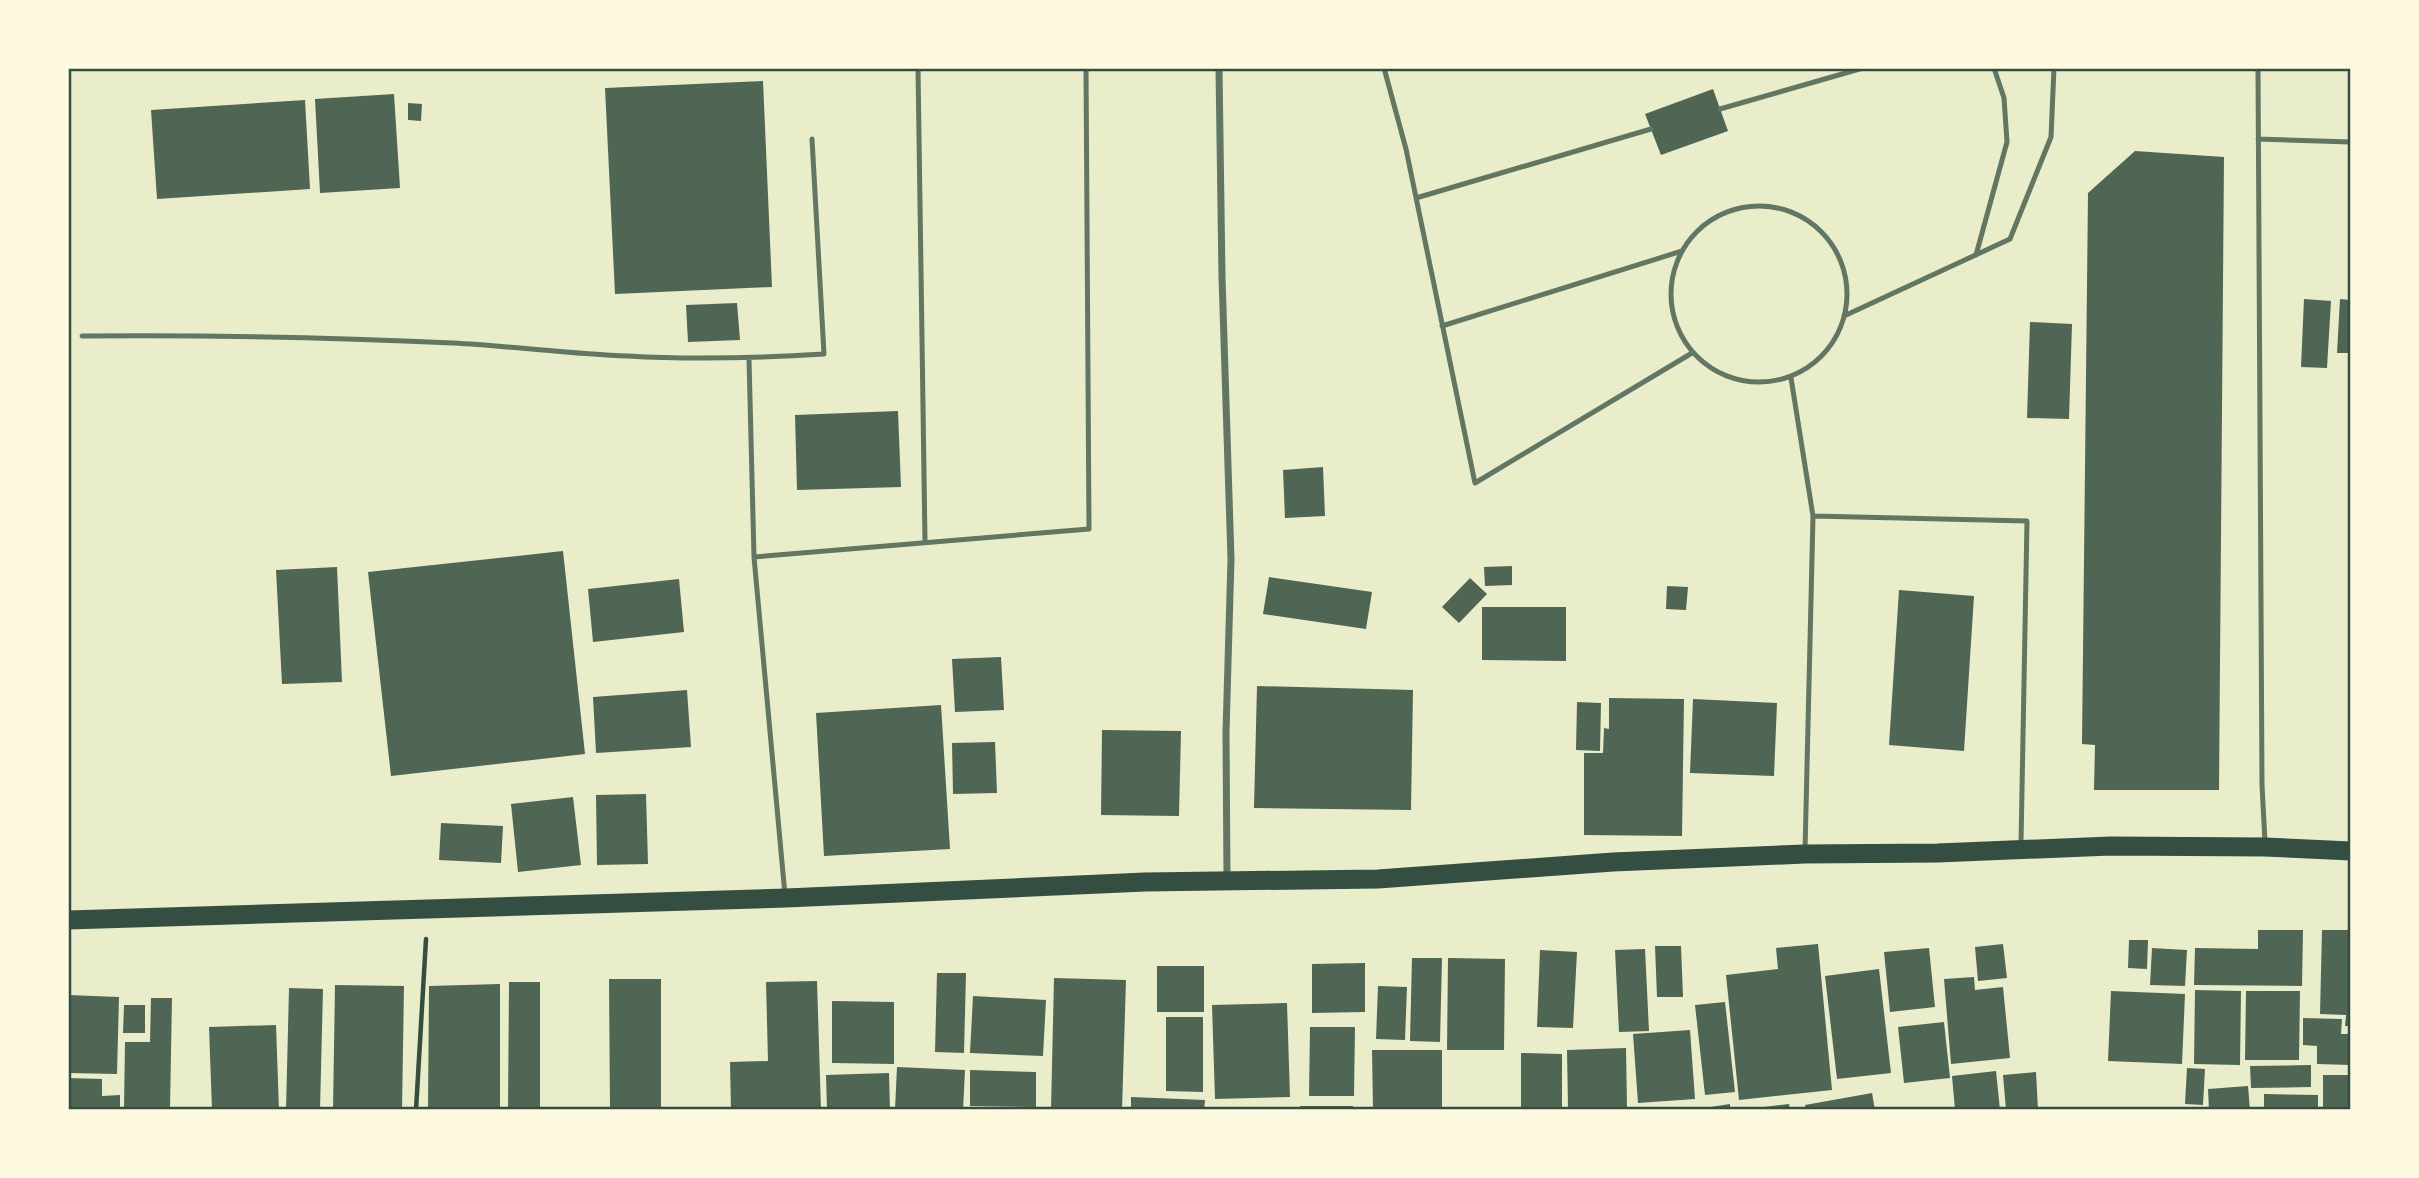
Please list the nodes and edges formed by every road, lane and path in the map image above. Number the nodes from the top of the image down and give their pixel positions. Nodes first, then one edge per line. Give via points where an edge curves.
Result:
1 (918, 68) edge
2 (1086, 68) edge
3 (1219, 68) edge
4 (1384, 68) edge
5 (1863, 68) edge
6 (1994, 68) edge
7 (2054, 68) edge
8 (2258, 68) edge
9 (1720, 109) dead end
10 (1651, 128) dead end
11 (812, 139) dead end
12 (2258, 139) junction
13 (2351, 142) edge
14 (1416, 198) junction
15 (1682, 251) junction
16 (1976, 255) junction
17 (1844, 316) junction
18 (1442, 326) junction
19 (82, 336) dead end
20 (1692, 353) junction
21 (749, 359) junction
22 (1791, 377) junction
23 (1813, 516) junction
24 (925, 542) junction
25 (754, 557) junction
26 (2265, 847) junction
27 (2021, 851) junction
28 (2351, 851) edge
29 (1805, 854) junction
30 (1227, 882) junction
31 (786, 898) junction
32 (428, 909) junction
33 (68, 920) edge
34 (416, 1110) edge

1 - 24 lane
2 - 24 lane via 1088,528
3 - 30 street via 1231,559
4 - 14 lane
5 - 9 lane
6 - 16 lane via 2004,97 2007,142
7 - 16 lane via 2051,137 2010,239
8 - 12 lane
10 - 14 lane
11 - 21 lane via 824,354
12 - 13 lane
12 - 26 lane
14 - 18 lane
15 - 17 lane via 1711,220 1730,210 1772,206 1792,212 1811,222 1838,255 1845,275
15 - 18 lane
15 - 20 lane via 1673,271 1672,314
16 - 17 lane
17 - 22 lane via 1825,354
18 - 20 lane via 1475,483
19 - 21 lane via 267,335
20 - 22 lane via 1728,378 1749,383
21 - 25 lane
22 - 23 lane
23 - 27 lane via 2027,522
23 - 29 lane
24 - 25 lane
25 - 31 lane
26 - 27 highway via 2110,846
26 - 28 highway
27 - 29 highway
29 - 30 highway
30 - 31 highway
31 - 32 highway
32 - 33 highway
32 - 34 path

